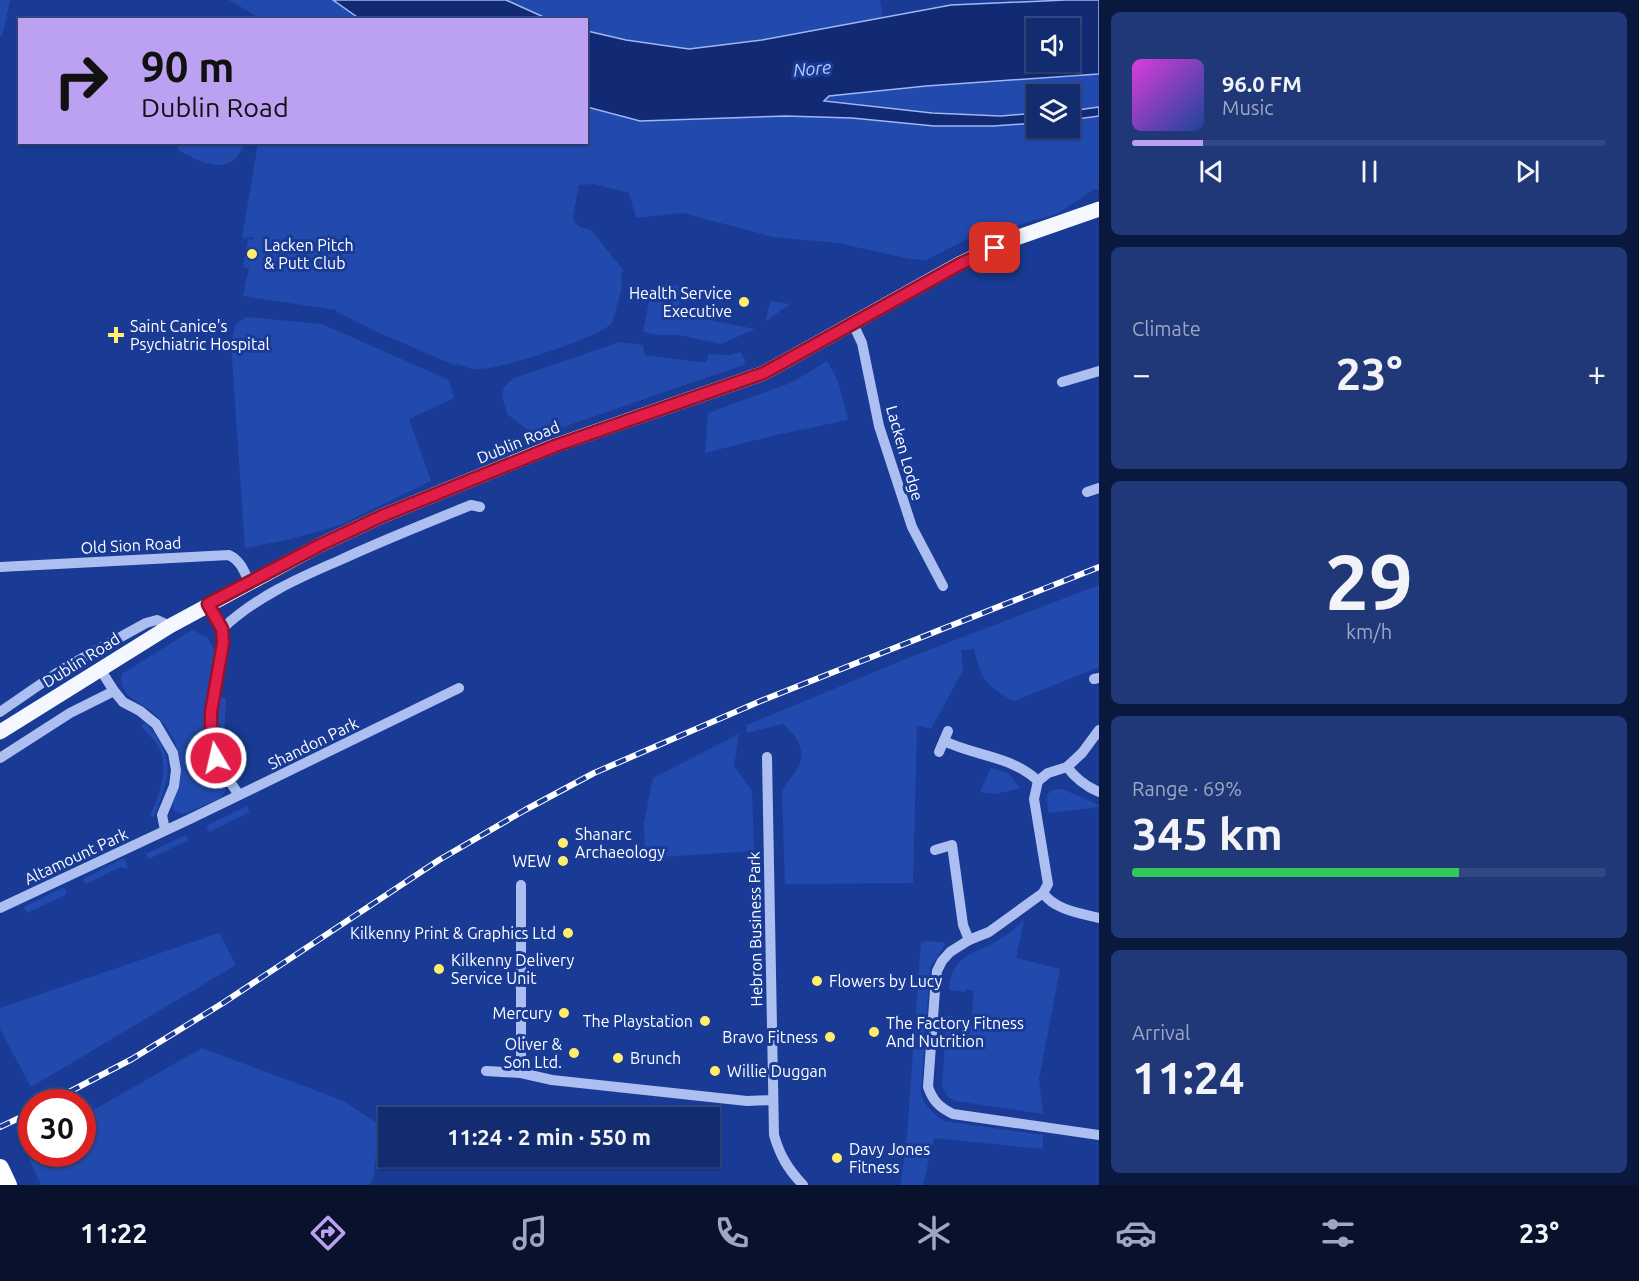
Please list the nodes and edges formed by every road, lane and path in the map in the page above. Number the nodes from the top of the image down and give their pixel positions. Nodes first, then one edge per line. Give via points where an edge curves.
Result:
1 (1099, 209) edge
2 (853, 324) junction
3 (1099, 371) edge
4 (1062, 382) dead end
5 (1099, 488) edge
6 (1087, 492) dead end
7 (480, 507) dead end
8 (0, 567) edge
9 (249, 582) junction
10 (943, 586) dead end
11 (208, 604) junction
12 (170, 626) junction
13 (222, 629) junction
14 (100, 669) junction
15 (459, 688) dead end
16 (114, 691) junction
17 (0, 712) edge
18 (1099, 730) edge
19 (0, 732) edge
20 (944, 741) dead end
21 (767, 757) dead end
22 (0, 758) edge
23 (1067, 767) junction
24 (1038, 781) junction
25 (1099, 792) edge
26 (239, 795) junction
27 (165, 830) junction
28 (935, 850) dead end
29 (521, 885) dead end
30 (1043, 893) junction
31 (0, 908) edge
32 (1099, 918) edge
33 (969, 940) junction
34 (486, 1071) dead end
35 (521, 1072) junction
36 (772, 1100) junction
37 (1099, 1135) edge
38 (0, 1168) edge
39 (8, 1185) edge
40 (803, 1185) edge

1 - 2 main road, Dublin Road via 1013,239 968,260
2 - 9 main road, Dublin Road via 764,373 555,446 382,516
2 - 10 street, Lacken Lodge via 862,343 879,426 912,527
3 - 4 street
5 - 6 street
7 - 13 street via 471,505 302,576
8 - 9 street, Old Sion Road via 229,555 236,558
9 - 11 main road, Dublin Road
11 - 12 main road, Dublin Road
11 - 13 street
12 - 14 main road, Dublin Road
12 - 17 street via 157,620 146,623 61,670
13 - 26 street via 211,737 216,758
14 - 16 street
14 - 19 main road, Dublin Road
15 - 26 street, Shandon Park
16 - 22 street via 70,713
16 - 27 street via 123,702 156,724 173,753 176,770 162,815
18 - 23 street
20 - 24 street via 1018,765
21 - 36 street, Hebron Business Park
23 - 24 street
23 - 25 street via 1074,777
24 - 30 street via 1034,798 1048,884
26 - 27 street, Altamount Park
27 - 31 street, Altamount Park
28 - 33 street via 952,846 963,925
29 - 35 street
30 - 32 street via 1059,906
30 - 33 street via 988,932
33 - 37 street via 950,952 938,971 928,1087 933,1099 953,1114
34 - 35 street
35 - 36 street via 552,1080 747,1101
36 - 40 street, Hebron Business Park via 774,1135 781,1158
38 - 39 highway

